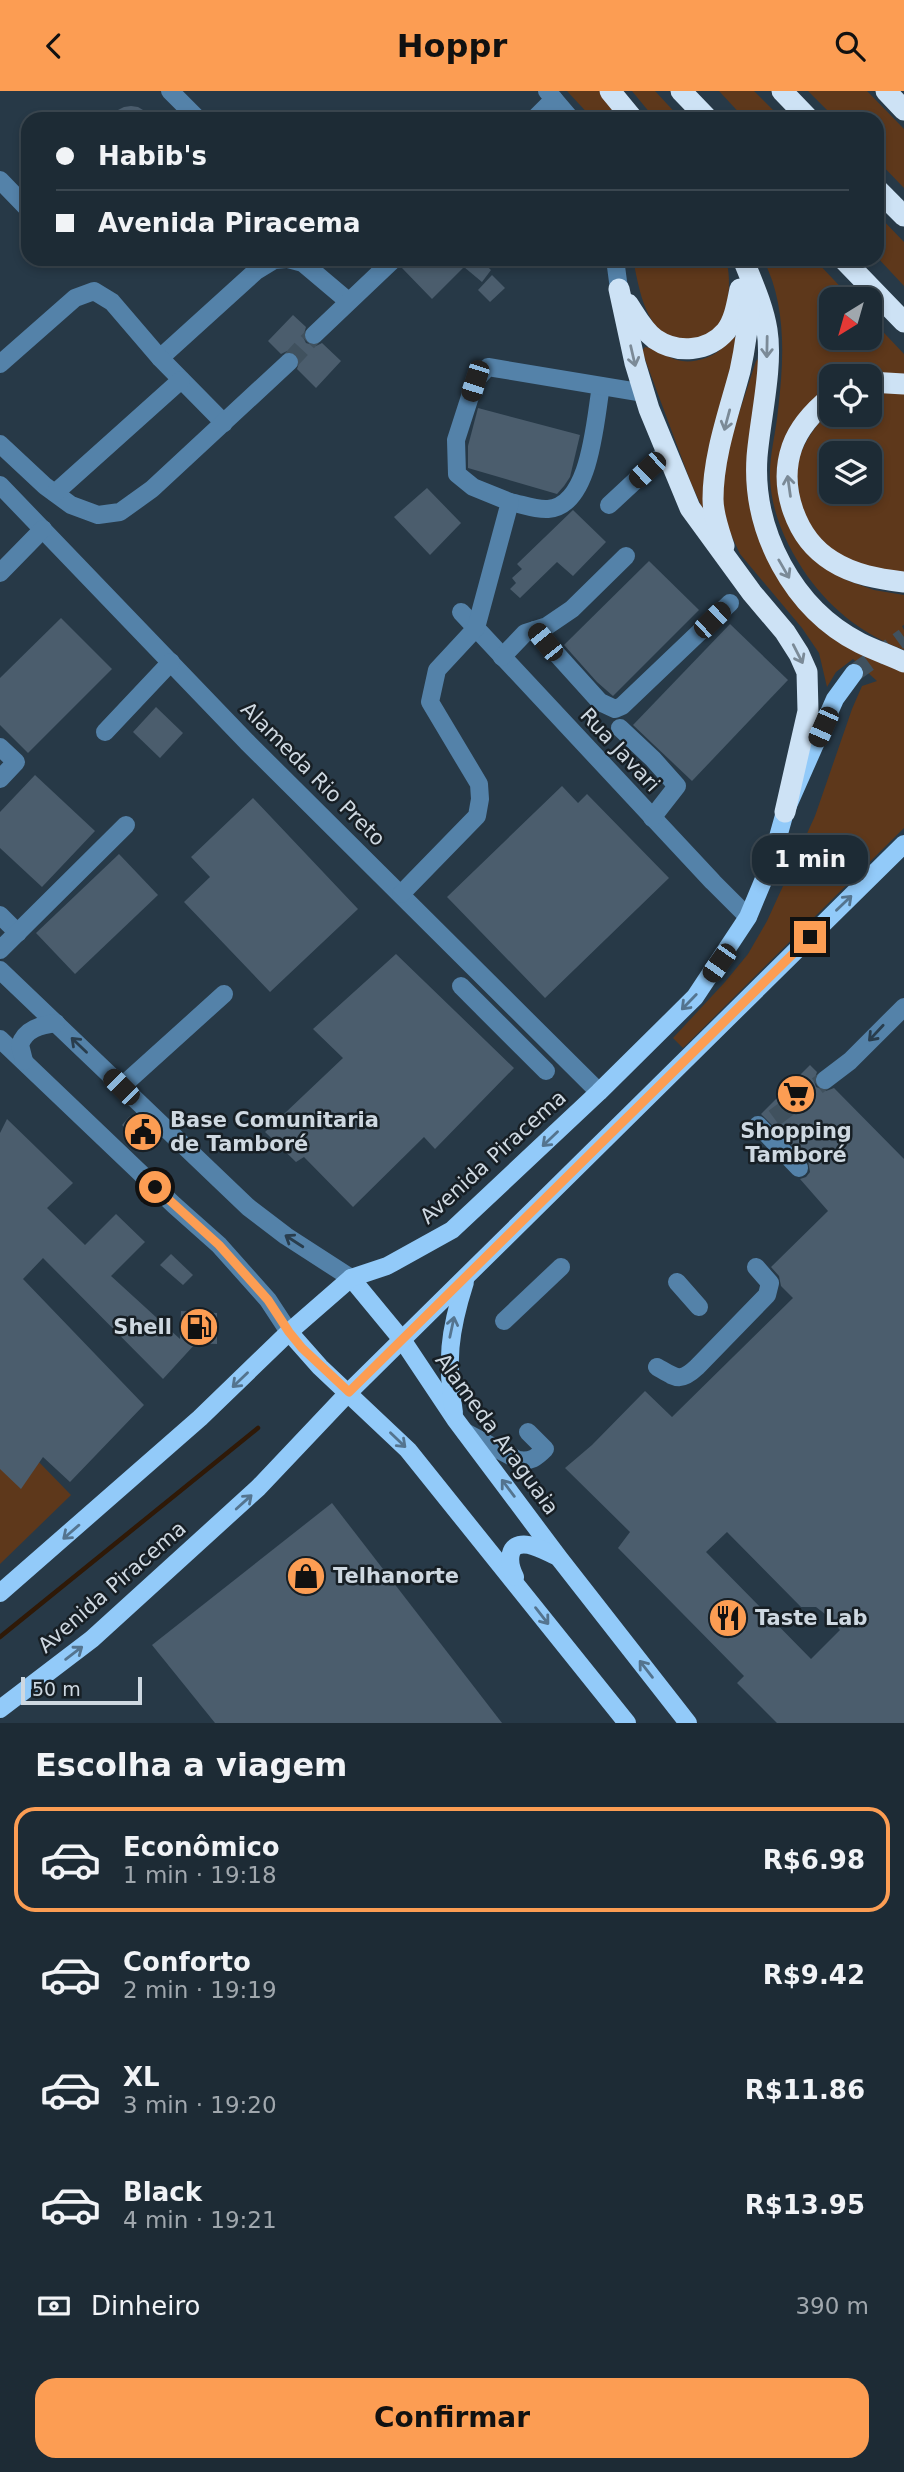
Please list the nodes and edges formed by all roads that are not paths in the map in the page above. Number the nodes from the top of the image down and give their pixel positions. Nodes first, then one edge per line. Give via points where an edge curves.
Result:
1 (170, 91) edge
2 (610, 91) edge
3 (681, 91) edge
4 (782, 91) edge
5 (886, 91) edge
6 (550, 95) edge
7 (904, 110) edge
8 (191, 112) edge
9 (539, 112) edge
10 (565, 112) edge
11 (627, 112) edge
12 (701, 112) edge
13 (802, 112) edge
14 (0, 180) edge
15 (884, 196) edge
16 (21, 202) edge
17 (904, 216) edge
18 (264, 266) edge
19 (307, 266) edge
20 (386, 266) edge
21 (616, 266) edge
22 (742, 266) edge
23 (746, 266) edge
24 (850, 266) edge
25 (752, 281) junction
26 (619, 289) junction
27 (348, 301) junction
28 (904, 322) edge
29 (314, 335) tunnel mouth
30 (160, 358) junction
31 (289, 362) tunnel mouth
32 (0, 364) edge
33 (181, 380) junction
34 (882, 383) edge
35 (904, 384) edge
36 (601, 386) junction
37 (644, 394) junction
38 (819, 407) edge
39 (223, 423) junction
40 (0, 444) edge
41 (665, 453) junction
42 (0, 485) edge
43 (55, 493) junction
44 (510, 502) junction
45 (609, 505) dead end
46 (43, 529) junction
47 (626, 556) dead end
48 (728, 561) junction
49 (0, 573) edge
50 (904, 582) edge
51 (730, 603) dead end
52 (461, 612) dead end
53 (475, 628) junction
54 (535, 630) junction
55 (502, 657) junction
56 (904, 661) edge
57 (171, 662) junction
58 (854, 673) tunnel mouth
59 (620, 728) dead end
60 (105, 731) dead end
61 (0, 747) edge
62 (0, 779) edge
63 (785, 812) junction
64 (652, 818) junction
65 (126, 825) dead end
66 (904, 844) edge
67 (401, 894) junction
68 (0, 915) edge
69 (748, 917) junction
70 (18, 933) junction
71 (0, 950) edge
72 (0, 969) edge
73 (461, 986) dead end
74 (224, 994) dead end
75 (904, 1007) edge
76 (57, 1023) junction
77 (0, 1039) edge
78 (563, 1055) junction
79 (24, 1061) junction
80 (825, 1080) tunnel mouth
81 (121, 1087) junction
82 (599, 1092) junction
83 (758, 1125) dead end
84 (799, 1168) dead end
85 (561, 1266) dead end
86 (756, 1267) dead end
87 (351, 1278) junction
88 (466, 1279) junction
89 (677, 1282) dead end
90 (699, 1307) dead end
91 (504, 1321) dead end
92 (289, 1332) junction
93 (403, 1341) junction
94 (657, 1367) dead end
95 (349, 1392) junction
96 (460, 1425) junction
97 (528, 1432) dead end
98 (559, 1558) junction
99 (522, 1590) junction
100 (0, 1593) edge
101 (7, 1700) edge
102 (0, 1709) edge
103 (627, 1723) edge
104 (688, 1723) edge

1 - 8 street
2 - 11 highway
3 - 12 highway
4 - 13 highway
5 - 7 highway
6 - 9 street
6 - 10 street
14 - 16 street
15 - 17 highway
18 - 30 street
19 - 27 street
20 - 27 street
21 - 26 street
22 - 26 highway via 734,313 726,330 705,347 682,349 654,338
23 - 25 highway
24 - 28 highway
25 -> 48 highway via 746,339 713,499
25 -> 56 highway via 767,331 757,462 758,500 767,531 791,581 807,601 858,642
26 -> 37 highway
27 - 29 street
30 - 32 street via 111,302 94,291 75,297
30 - 33 street
31 - 39 street
33 - 39 street
33 - 43 street
34 - 35 highway
36 - 37 street
36 - 44 street via 586,468 574,495 547,509
36 - 44 street via 488,367 475,381 456,440 457,474 473,487
37 - 41 highway
50 -> 38 highway via 853,572 831,561 800,527 787,471 799,433
39 - 43 street via 152,489 120,512 98,515
40 - 43 street
41 - 45 street
41 - 48 highway via 690,508
42 - 46 street, Alameda Rio Preto
44 - 53 street
46 - 49 street
46 - 57 street, Alameda Rio Preto
47 - 54 street via 572,609
48 -> 63 highway via 785,632 807,672 808,711
51 - 54 street via 615,709 600,702
52 - 53 street, Rua Javari
53 - 55 street, Rua Javari
53 - 67 street via 437,670 430,702 479,784 477,816
54 - 55 street via 525,633
55 - 64 street, Rua Javari
57 - 60 street
57 - 67 street, Alameda Rio Preto
58 - 63 main road, Avenida Piracema via 835,699
59 - 64 street via 677,786
61 - 62 street via 16,762
63 - 69 main road, Avenida Piracema
64 - 69 street, Rua Javari
65 - 70 street
88 -> 66 main road, Avenida Piracema
67 - 78 street, Alameda Rio Preto
68 - 70 street
69 -> 82 main road, Avenida Piracema via 695,997
70 - 71 street
72 - 76 street, Alameda Araguaia
73 - 78 street via 540,1077
74 - 81 street
75 -> 80 street
76 - 79 street via 25,1035 20,1045
81 -> 76 street, Alameda Araguaia
77 - 79 street
78 - 82 street, Alameda Rio Preto
79 - 92 street via 219,1245 268,1300
87 -> 81 street, Alameda Araguaia via 248,1207
82 -> 87 main road, Avenida Piracema via 452,1230 387,1266
83 - 84 street
85 - 91 street
86 - 94 street via 769,1283 767,1295 697,1367 677,1378
87 - 92 main road, Avenida Piracema
87 - 93 main road, Alameda Araguaia
88 - 93 main road, Avenida Piracema
96 -> 88 main road via 449,1356 450,1334
89 - 90 street
92 - 95 main road
92 -> 100 main road, Avenida Piracema via 200,1418
93 - 95 main road, Avenida Piracema
93 - 96 main road, Alameda Araguaia
95 -> 99 main road via 408,1450
101 -> 95 main road, Avenida Piracema via 92,1639 258,1488
96 - 97 street via 518,1460 528,1461 545,1449
98 -> 96 main road, Alameda Araguaia
98 - 99 main road via 531,1545 512,1549 509,1563
104 -> 98 main road, Alameda Araguaia
99 -> 103 main road
101 - 102 main road, Avenida Piracema

